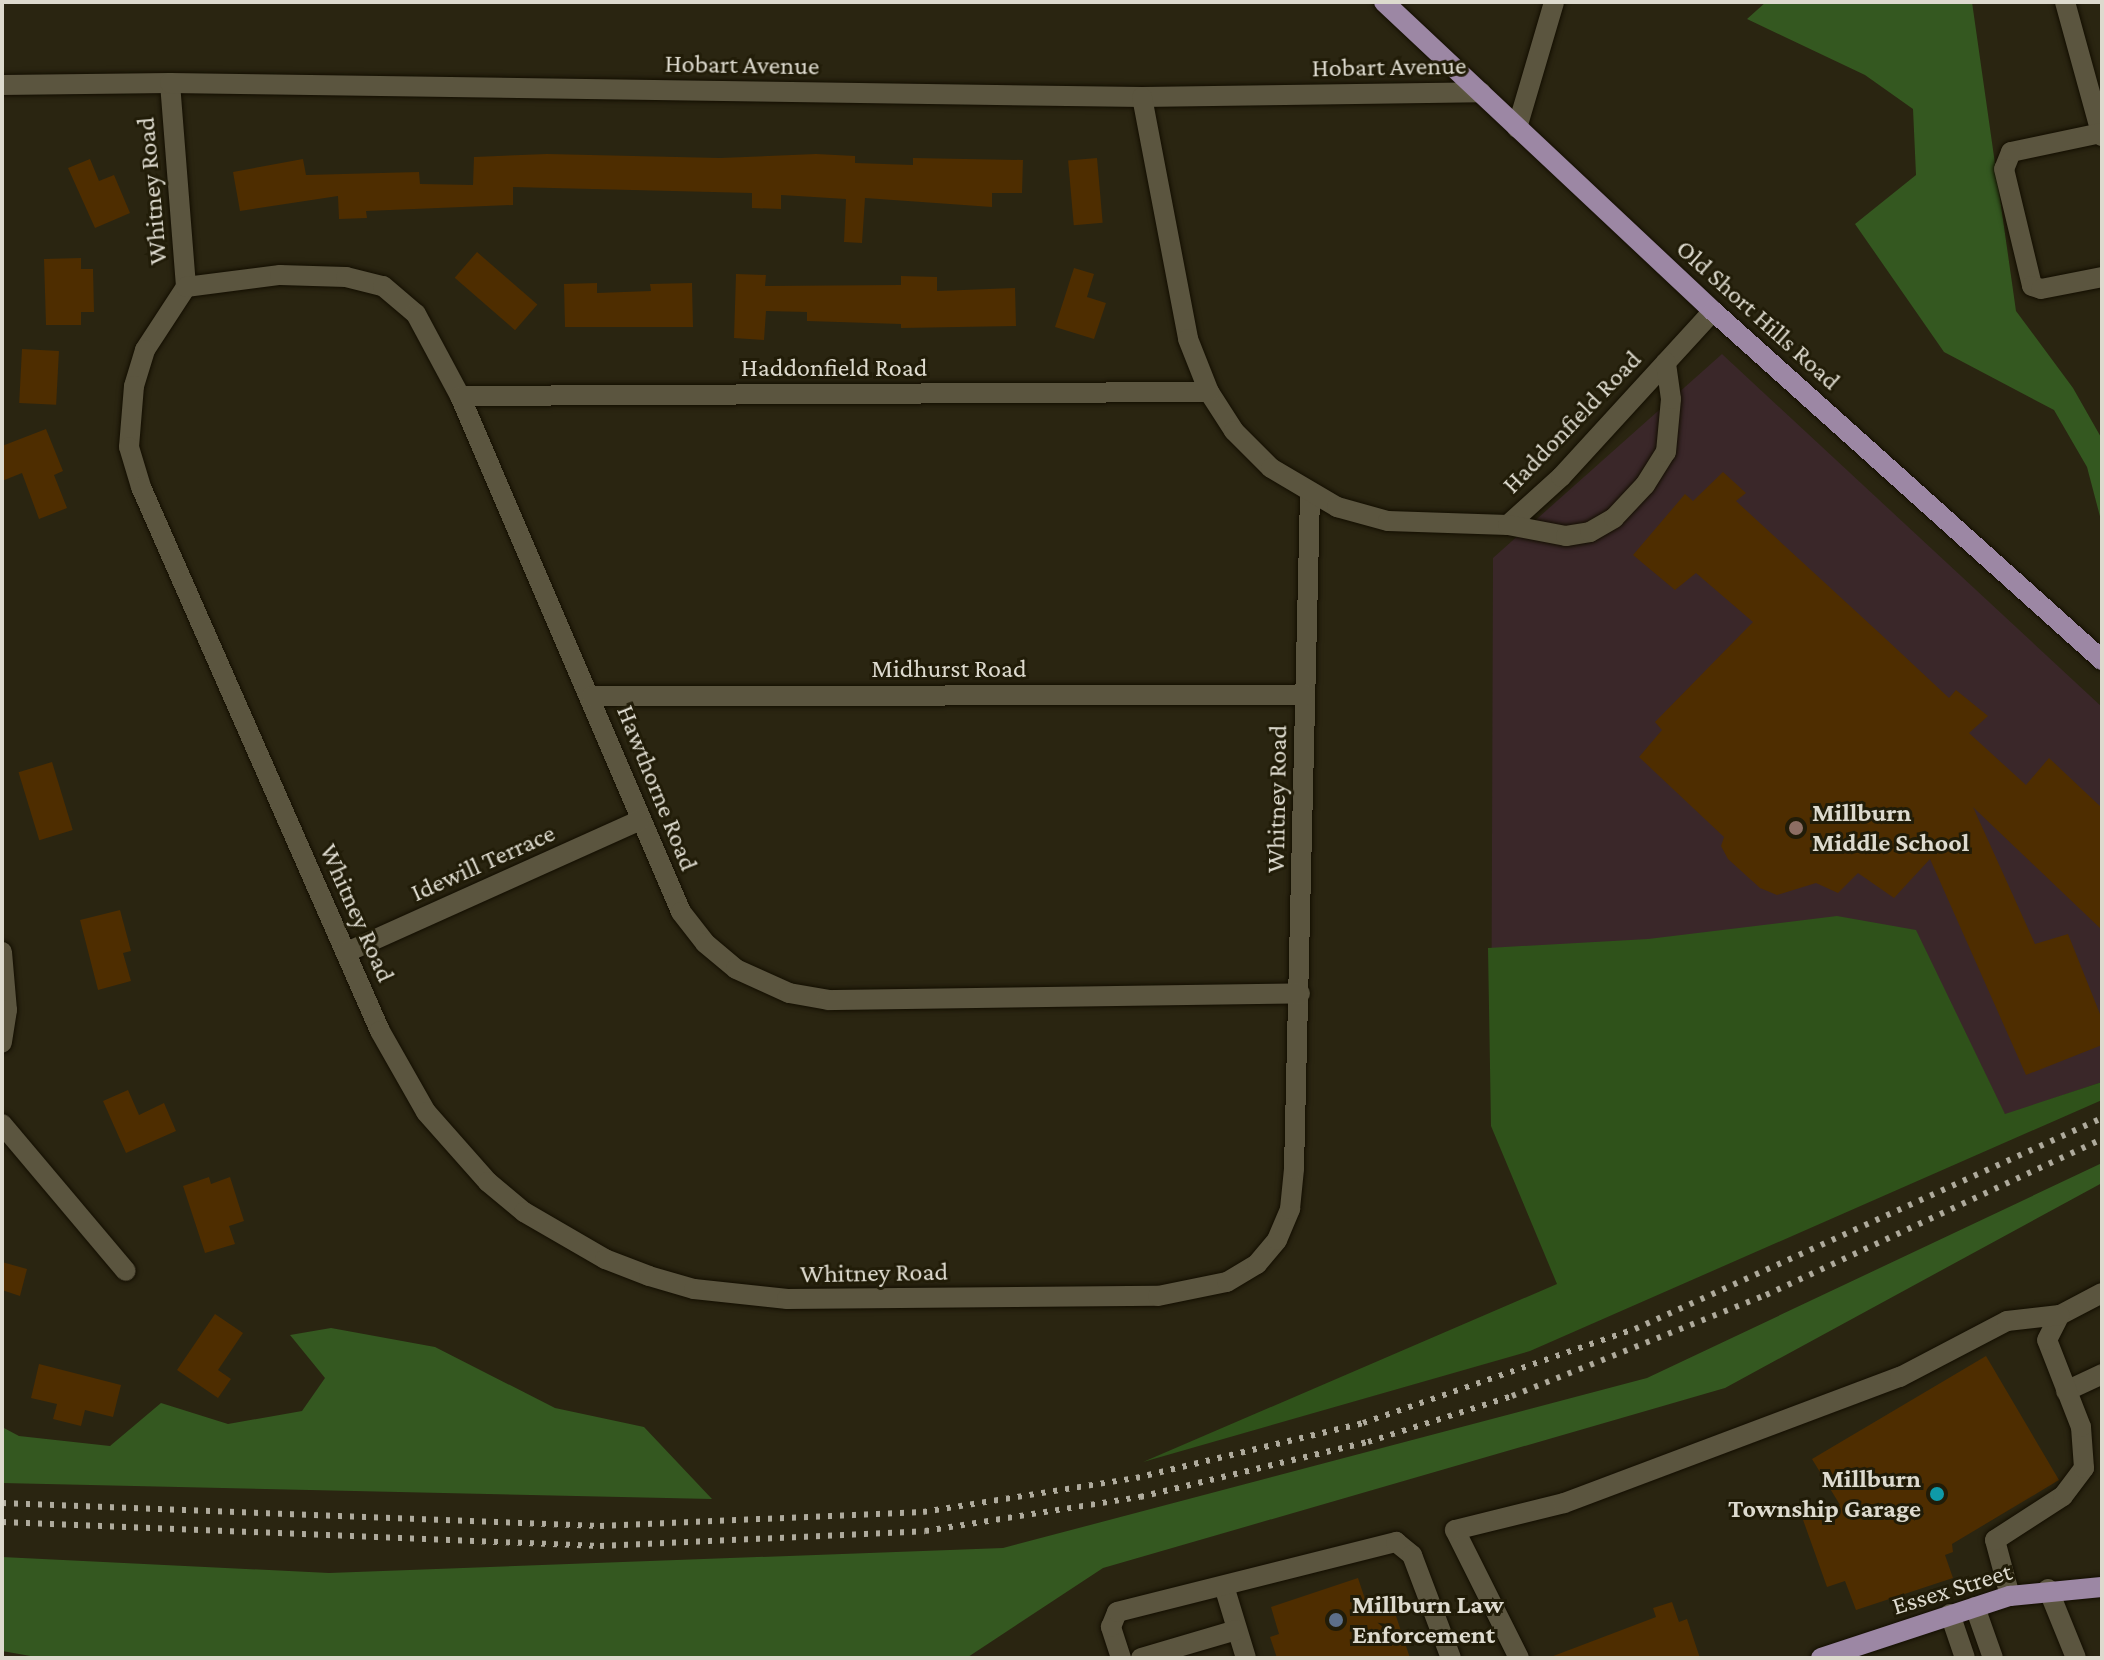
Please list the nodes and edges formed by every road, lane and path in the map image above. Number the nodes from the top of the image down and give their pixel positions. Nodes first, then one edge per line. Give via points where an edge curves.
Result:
1 (1384, 2) edge
2 (1554, 2) edge
3 (2065, 2) edge
4 (170, 83) junction
5 (2, 85) edge
6 (1481, 92) junction
7 (1142, 97) junction
8 (1517, 128) junction
9 (2101, 135) edge
10 (2102, 277) edge
11 (186, 287) junction
12 (1713, 311) junction
13 (1666, 362) junction
14 (1209, 392) junction
15 (460, 396) junction
16 (1310, 494) junction
17 (1508, 525) junction
18 (2102, 660) edge
19 (1305, 695) junction
20 (592, 696) junction
21 (639, 821) junction
22 (2, 952) edge
23 (347, 952) junction
24 (1300, 993) junction
25 (2, 1043) edge
26 (2, 1124) edge
27 (126, 1271) dead end
28 (2102, 1293) edge
29 (2060, 1315) junction
30 (2102, 1374) edge
31 (2066, 1391) junction
32 (1224, 1586) junction
33 (2102, 1587) edge
34 (2048, 1589) junction
35 (2010, 1596) junction
36 (1975, 1607) junction
37 (1950, 1614) junction
38 (1236, 1630) junction
39 (1121, 1658) edge
40 (1141, 1658) edge
41 (1246, 1658) edge
42 (1451, 1658) edge
43 (1519, 1658) edge
44 (1821, 1658) edge
45 (1965, 1658) edge
46 (1993, 1658) edge
47 (2076, 1658) edge

1 - 6 main road, Old Short Hills Road
2 - 8 street
3 - 9 street
4 - 5 street, Hobart Avenue
4 - 7 street, Hobart Avenue
4 - 11 street, Whitney Road
6 - 7 street, Hobart Avenue
6 - 8 main road, Old Short Hills Road
7 - 14 street via 1188,339
8 - 12 main road, Old Short Hills Road
9 - 10 street via 2011,152 2004,169 2032,286 2041,289
11 - 15 street, Hawthorne Road via 316,274 383,286 416,314
11 - 23 street, Whitney Road via 145,350 128,413 129,447 210,648
12 - 13 street, Haddonfield Road
12 - 18 main road, Old Short Hills Road
13 - 17 street, Haddonfield Road via 1533,505
13 - 17 street via 1671,399 1666,452 1614,518 1590,532 1566,536
14 - 15 street, Haddonfield Road
14 - 16 street via 1251,450
15 - 20 street, Hawthorne Road
16 - 17 street, Haddonfield Road via 1388,521
16 - 19 street, Whitney Road
19 - 20 street, Midhurst Road
19 - 24 street, Whitney Road
20 - 21 street, Hawthorne Road
21 - 23 street, Idewill Terrace
21 - 24 street, Hawthorne Road via 692,929 736,969 789,993 852,1000
22 - 25 street via 7,1010
23 - 24 street, Whitney Road via 380,1031 426,1112 466,1160 524,1212 605,1259 649,1276 694,1289 787,1299 1158,1296 1237,1276 1257,1264 1277,1240 1290,1209
26 - 27 street
28 - 29 street
29 - 31 street via 2047,1340
29 - 43 street via 2007,1321 1885,1383 1564,1503 1455,1530
30 - 31 street
31 - 35 street via 2081,1427 2084,1468 2063,1496 1995,1540
32 - 38 street
32 - 39 street via 1117,1612 1111,1627
32 - 42 street via 1396,1542 1407,1546
33 - 34 main road, Essex Street
34 - 35 main road, Essex Street
34 - 47 street
35 - 36 main road, Essex Street
36 - 37 main road, Essex Street
36 - 46 street
37 - 44 main road, Essex Street
37 - 45 street
38 - 40 street
38 - 41 street

